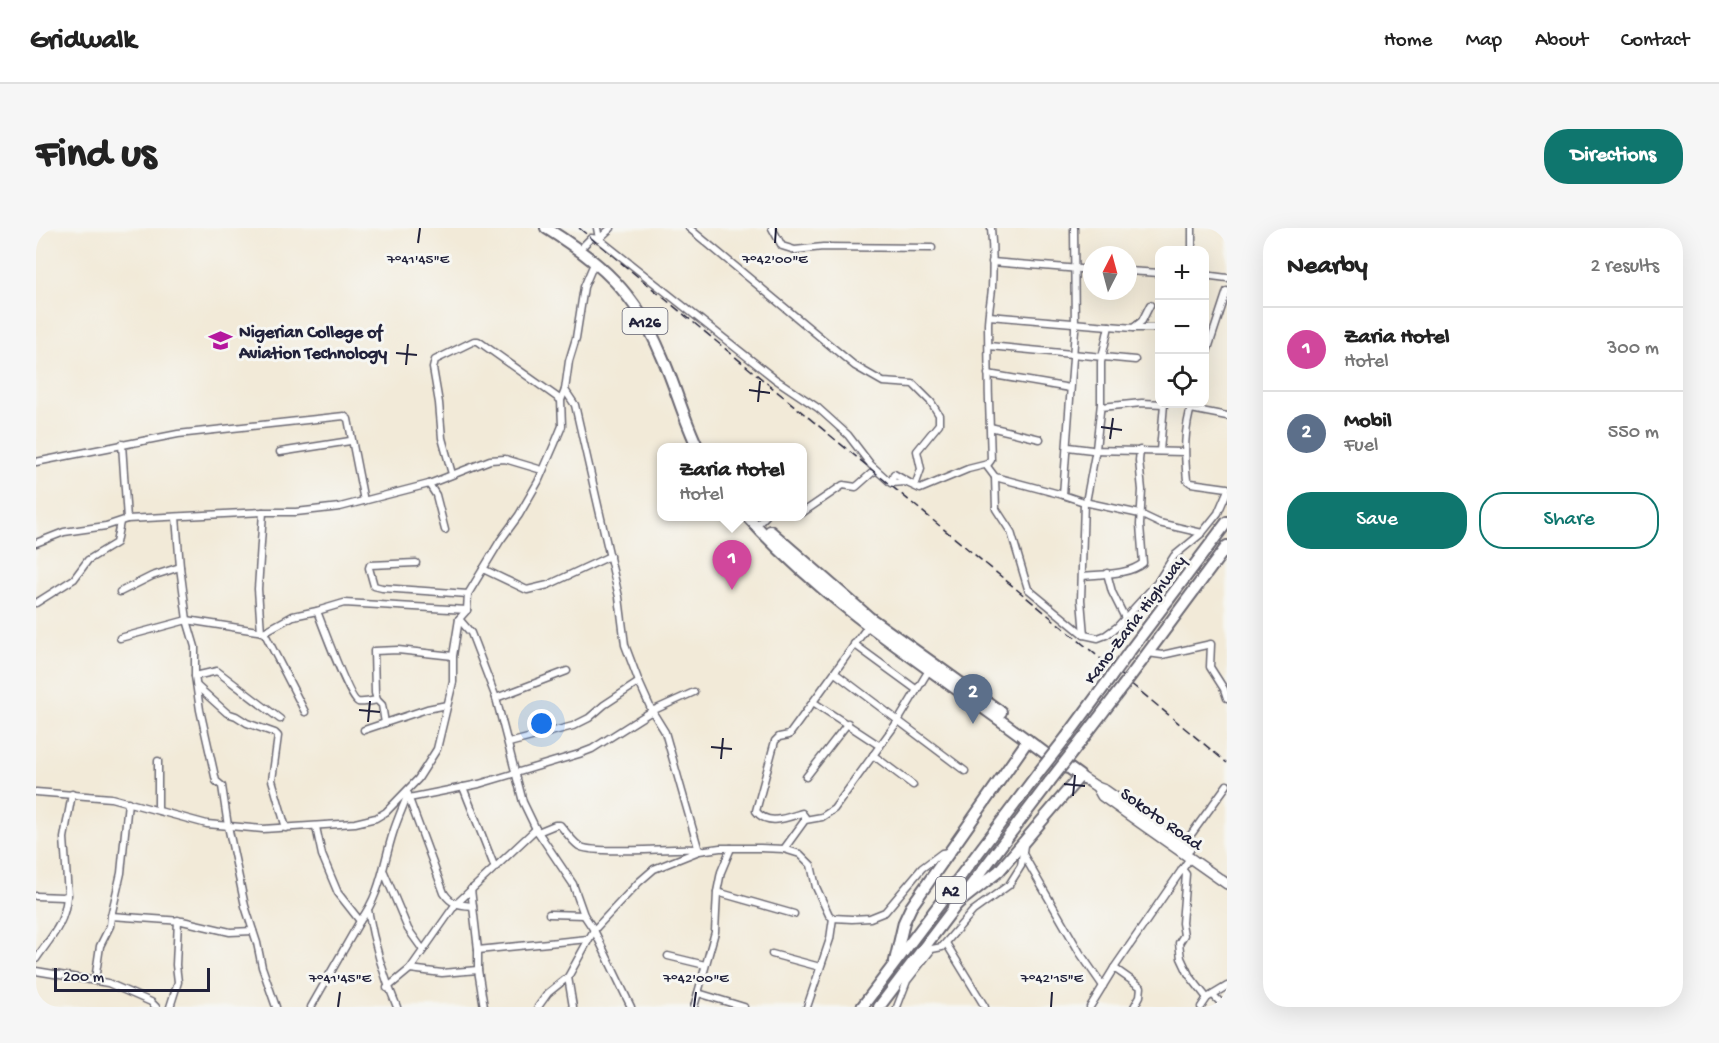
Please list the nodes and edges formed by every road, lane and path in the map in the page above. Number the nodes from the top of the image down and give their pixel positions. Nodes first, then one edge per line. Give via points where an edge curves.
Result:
1 (546, 228) edge
2 (559, 228) edge
3 (597, 228) edge
4 (611, 228) edge
5 (689, 228) edge
6 (772, 228) edge
7 (991, 228) edge
8 (1074, 228) edge
9 (1192, 228) edge
10 (599, 239) junction
11 (584, 245) junction
12 (1192, 246) edge
13 (932, 248) dead end
14 (595, 261) junction
15 (992, 262) junction
16 (1075, 269) junction
17 (1083, 269) edge
18 (1137, 272) edge
19 (1155, 273) edge
20 (1209, 276) edge
21 (1227, 278) edge
22 (1227, 291) edge
23 (1150, 305) dead end
24 (989, 316) junction
25 (1075, 323) junction
26 (1109, 326) junction
27 (1133, 328) junction
28 (1155, 328) edge
29 (989, 346) junction
30 (1073, 352) junction
31 (1206, 354) edge
32 (1101, 357) junction
33 (1135, 360) dead end
34 (988, 374) junction
35 (1070, 388) junction
36 (565, 390) junction
37 (561, 400) junction
38 (1155, 404) edge
39 (1101, 407) junction
40 (1164, 408) edge
41 (1191, 408) edge
42 (1198, 408) edge
43 (1227, 416) edge
44 (990, 427) junction
45 (1040, 439) dead end
46 (350, 441) junction
47 (696, 443) edge
48 (702, 443) edge
49 (122, 444) junction
50 (1068, 447) junction
51 (1096, 449) junction
52 (1140, 450) junction
53 (1160, 451) junction
54 (280, 452) dead end
55 (1184, 452) junction
56 (36, 462) edge
57 (986, 465) junction
58 (542, 470) junction
59 (878, 472) junction
60 (452, 474) junction
61 (995, 477) junction
62 (429, 483) junction
63 (891, 483) junction
64 (1227, 490) edge
65 (1063, 495) junction
66 (364, 501) junction
67 (1085, 502) junction
68 (807, 510) edge
69 (263, 512) junction
70 (1140, 514) junction
71 (176, 517) junction
72 (128, 519) junction
73 (752, 521) edge
74 (763, 521) edge
75 (120, 522) junction
76 (1227, 522) edge
77 (445, 530) dead end
78 (1202, 533) junction
79 (36, 543) edge
80 (1227, 546) edge
81 (610, 556) junction
82 (417, 563) dead end
83 (180, 567) junction
84 (483, 569) junction
85 (1107, 573) junction
86 (1083, 576) junction
87 (120, 592) dead end
88 (468, 594) junction
89 (36, 603) edge
90 (467, 610) junction
91 (317, 611) junction
92 (1125, 618) junction
93 (459, 619) junction
94 (187, 620) junction
95 (868, 626) junction
96 (262, 632) junction
97 (1084, 635) junction
98 (120, 638) dead end
99 (854, 644) junction
100 (453, 656) junction
101 (1144, 658) junction
102 (929, 669) junction
103 (567, 671) dead end
104 (835, 673) junction
105 (195, 676) junction
106 (639, 682) junction
107 (197, 686) junction
108 (917, 690) junction
109 (694, 692) dead end
110 (496, 698) junction
111 (1227, 698) edge
112 (377, 700) junction
113 (813, 702) junction
114 (447, 705) junction
115 (652, 711) junction
116 (305, 712) dead end
117 (280, 719) dead end
118 (898, 721) junction
119 (386, 723) junction
120 (848, 723) junction
121 (364, 730) dead end
122 (1028, 740) junction
123 (509, 743) junction
124 (880, 746) junction
125 (873, 755) junction
126 (158, 761) dead end
127 (1070, 768) junction
128 (965, 771) dead end
129 (517, 773) junction
130 (506, 776) junction
131 (1080, 776) junction
132 (806, 777) dead end
133 (519, 785) junction
134 (914, 785) dead end
135 (1227, 785) edge
136 (463, 787) junction
137 (411, 788) junction
138 (36, 792) edge
139 (72, 794) junction
140 (408, 797) junction
141 (128, 802) junction
142 (158, 810) junction
143 (805, 820) junction
144 (228, 826) junction
145 (316, 827) junction
146 (286, 828) junction
147 (537, 831) junction
148 (984, 846) junction
149 (731, 848) junction
150 (1024, 848) junction
151 (1181, 848) junction
152 (784, 849) junction
153 (698, 850) junction
154 (950, 853) junction
155 (995, 853) junction
156 (1190, 858) junction
157 (495, 868) junction
158 (1182, 869) junction
159 (384, 872) junction
160 (1227, 877) edge
161 (1227, 884) edge
162 (471, 889) junction
163 (717, 892) junction
164 (67, 896) junction
165 (36, 897) edge
166 (455, 905) junction
167 (473, 906) junction
168 (953, 907) junction
169 (368, 910) junction
170 (549, 914) dead end
171 (794, 914) dead end
172 (584, 915) junction
173 (111, 916) junction
174 (833, 918) junction
175 (178, 920) junction
176 (360, 921) junction
177 (594, 930) junction
178 (253, 931) junction
179 (588, 939) junction
180 (946, 943) junction
181 (423, 950) junction
182 (478, 950) junction
183 (772, 954) dead end
184 (668, 956) dead end
185 (36, 959) edge
186 (705, 965) junction
187 (820, 967) junction
188 (1114, 968) junction
189 (410, 969) junction
190 (36, 970) edge
191 (478, 970) junction
192 (891, 970) junction
193 (568, 977) junction
194 (95, 980) junction
195 (1103, 986) junction
196 (1227, 986) edge
197 (387, 988) junction
198 (698, 993) junction
199 (1210, 996) junction
200 (156, 1007) edge
201 (170, 1007) edge
202 (276, 1007) edge
203 (311, 1007) edge
204 (397, 1007) edge
205 (484, 1007) edge
206 (538, 1007) edge
207 (573, 1007) edge
208 (631, 1007) edge
209 (694, 1007) edge
210 (744, 1007) edge
211 (807, 1007) edge
212 (862, 1007) edge
213 (879, 1007) edge
214 (897, 1007) edge
215 (985, 1007) edge
216 (1090, 1007) edge
217 (1134, 1007) edge
218 (1201, 1007) edge
219 (1225, 1007) edge

1 - 14 highway, A126
2 - 11 highway, A126
3 - 10 street
4 - 10 street
5 - 63 street via 849,361 883,382 913,384 932,402 939,424 917,451 921,469 915,486 894,474
6 - 13 street via 782,246 791,249
7 - 15 street
8 - 16 street
9 - 12 street
10 - 11 street via 591,238
10 - 59 street via 775,379 818,408 848,435
11 - 48 highway, A126 via 615,272 647,312
14 - 36 street via 584,287
14 - 47 highway, A126 via 642,314
15 - 16 street
15 - 24 street
16 - 17 street
16 - 25 street
18 - 19 street
20 - 21 street
22 - 31 street
23 - 27 street via 1142,321
24 - 25 street
24 - 29 street
25 - 26 street
25 - 30 street
26 - 27 street
26 - 32 street
27 - 28 street
29 - 30 street
29 - 34 street
30 - 32 street
30 - 35 street
32 - 33 street
32 - 39 street
34 - 35 street
34 - 44 street
35 - 50 street
36 - 37 street
36 - 81 street via 574,405
37 - 58 street via 561,426
37 - 60 street via 478,341 435,360 432,368 442,438
38 - 39 street
39 - 51 street
40 - 53 street
41 - 55 street
42 - 43 street
44 - 45 street
44 - 57 street via 991,460
46 - 49 street via 345,416 199,431
46 - 54 street
46 - 66 street
49 - 56 street
49 - 72 street
50 - 51 street
50 - 65 street
51 - 52 street
51 - 67 street
52 - 53 street
52 - 70 street
53 - 55 street
55 - 64 street via 1189,483
57 - 61 street
57 - 63 street via 920,489 905,482
58 - 60 street via 505,459 490,460
58 - 84 street via 519,515
59 - 63 street
59 - 68 street via 874,471 856,487 843,485
60 - 62 street
61 - 65 street
61 - 97 street via 996,509 1011,532 1028,589
62 - 66 street
62 - 77 street
64 - 78 street via 1218,513
65 - 67 street
66 - 69 street via 296,512
67 - 70 street
67 - 86 street
69 - 71 street
69 - 96 street via 258,588
70 - 78 street via 1159,523
70 - 85 street via 1143,563
71 - 72 street
71 - 83 street
72 - 75 street
73 - 95 highway
74 - 127 highway via 870,618 1032,734 1068,762
75 - 79 street via 64,532
75 - 89 street via 116,543 88,560 74,579
76 - 148 highway, Kano-Zaria Highway / A2, bridge
78 - 92 street via 1174,556
80 - 101 highway, Kano-Zaria Highway / A2
81 - 84 street via 548,585 527,590
81 - 106 street via 622,611 623,636
82 - 88 street via 370,565 374,586
83 - 87 street
83 - 94 street
84 - 88 street
85 - 86 street
85 - 92 street
86 - 97 street
88 - 90 street
90 - 91 street via 356,602
90 - 93 street
91 - 96 street via 293,616
91 - 112 street via 356,702
92 - 97 street via 1103,636
93 - 100 street
93 - 110 street via 471,633
94 - 96 street
94 - 98 street
94 - 105 street via 195,647
95 - 99 street
95 - 102 highway
96 - 116 street
99 - 104 street
99 - 108 street
100 - 112 street via 374,651
100 - 114 street via 453,682
101 - 111 street via 1211,644 1210,667
101 - 155 highway, Kano-Zaria Highway / A2, bridge
102 - 108 street
102 - 122 highway
103 - 110 street
104 - 113 street
104 - 118 street
105 - 107 street
105 - 117 street via 217,670
106 - 115 street
106 - 123 street via 573,726
107 - 144 street
107 - 146 street via 227,713 278,736 272,780
108 - 118 street
109 - 115 street
110 - 123 street
112 - 119 street
113 - 120 street
113 - 143 street via 789,735 775,741 756,810 761,818 780,819 802,813
114 - 119 street
114 - 137 street via 437,749
115 - 129 street via 592,749
115 - 153 street via 665,732
118 - 124 street
118 - 128 street
119 - 121 street
120 - 124 street
120 - 132 street
122 - 127 highway via 1063,767
122 - 154 highway
123 - 129 street
124 - 125 street
125 - 134 street
125 - 143 street via 834,809 822,817
126 - 142 street
127 - 131 highway
129 - 130 street
129 - 133 street
130 - 133 street
130 - 136 street
131 - 150 highway
131 - 151 main road, Sokoto Road via 1102,796
133 - 147 street
135 - 151 street
136 - 140 street
136 - 157 street
137 - 140 street
137 - 145 street via 376,818
138 - 139 street
139 - 141 street
139 - 164 street via 64,837
140 - 159 street via 392,834
140 - 166 street via 444,893
141 - 142 street
141 - 173 street via 121,873
142 - 144 street
143 - 152 street
144 - 146 street
144 - 178 street
145 - 146 street
145 - 176 street via 322,855 338,894
147 - 153 street via 560,825 586,849
147 - 157 street
147 - 172 street via 573,884
148 - 155 highway
148 - 192 highway, A2
149 - 152 street
149 - 153 street
149 - 163 street
150 - 168 highway
150 - 180 street via 1021,866 1009,885 973,911
150 - 195 street via 1080,953
151 - 156 main road, Sokoto Road
151 - 160 main road
152 - 174 street via 808,860 826,911
153 - 177 street via 654,869
154 - 174 street via 942,853 922,868 885,912 866,919
154 - 192 highway via 907,914
155 - 168 highway, A2
156 - 158 street
156 - 161 main road, Sokoto Road
157 - 162 street
158 - 188 street
158 - 199 street via 1186,874 1180,958 1189,975
159 - 169 street
159 - 181 street via 408,929
162 - 166 street
162 - 167 street
163 - 171 street
163 - 186 street via 715,932
164 - 165 street
164 - 185 street via 66,910 52,939
166 - 167 street
166 - 181 street
167 - 182 street
168 - 213 highway, A2
169 - 176 street
169 - 197 street
170 - 172 street
172 - 177 street
173 - 175 street
173 - 194 street via 100,946
174 - 187 street
175 - 178 street via 230,932
175 - 201 street via 178,982
176 - 203 street
177 - 179 street
177 - 208 street
178 - 202 street
179 - 182 street
179 - 193 street
180 - 214 street via 932,949 907,981
180 - 215 street
181 - 189 street
182 - 191 street
183 - 187 street
184 - 186 street
186 - 198 street
187 - 211 street
188 - 195 street
188 - 217 street via 1141,987
189 - 191 street via 442,973
189 - 197 street
190 - 194 street
191 - 205 street
192 - 212 highway, A2
193 - 206 street
193 - 207 street
194 - 200 street
195 - 216 street
196 - 199 street
197 - 204 street
198 - 209 street
198 - 210 street
199 - 218 street
199 - 219 street

